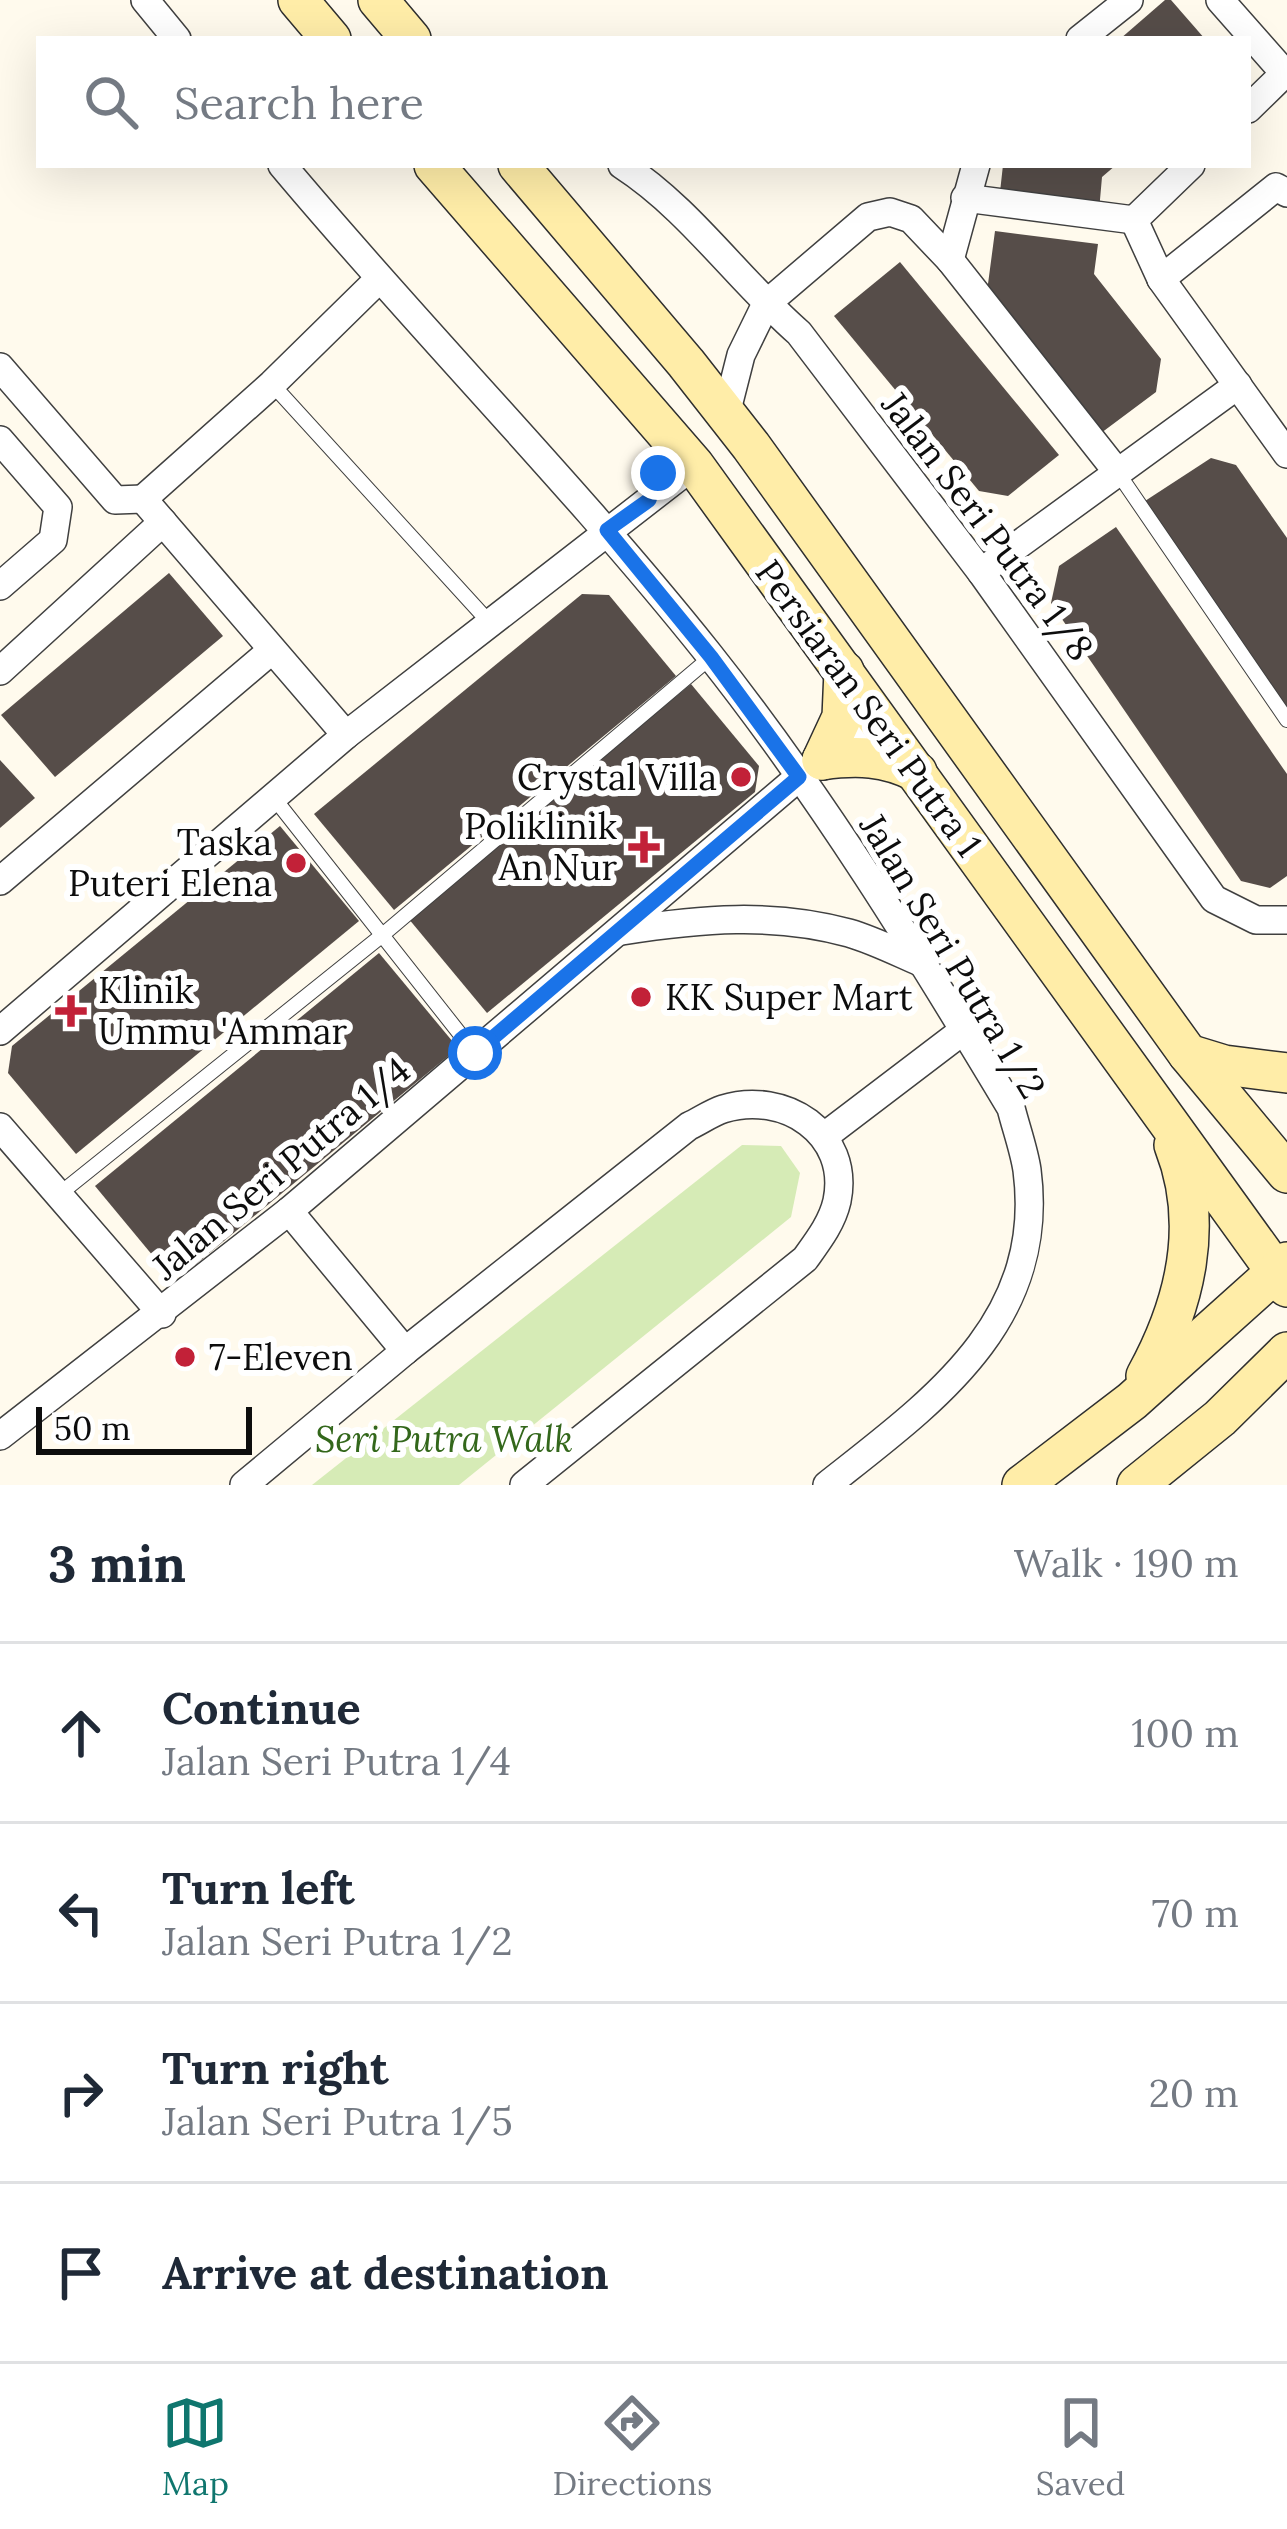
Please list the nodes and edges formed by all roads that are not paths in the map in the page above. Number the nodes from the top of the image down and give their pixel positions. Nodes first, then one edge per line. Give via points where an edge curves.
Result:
1 (145, 0) edge
2 (298, 0) edge
3 (378, 0) edge
4 (1129, 0) edge
5 (1220, 0) edge
6 (175, 36) edge
7 (328, 36) edge
8 (408, 36) edge
9 (1085, 36) edge
10 (1286, 74) edge
11 (1251, 106) edge
12 (285, 168) edge
13 (437, 168) edge
14 (521, 168) edge
15 (627, 168) edge
16 (975, 168) edge
17 (1188, 168) edge
18 (1287, 193) edge
19 (965, 198) junction
20 (1134, 220) junction
21 (950, 260) junction
22 (1161, 279) junction
23 (378, 280) junction
24 (766, 304) junction
25 (686, 363) junction
26 (0, 367) edge
27 (272, 384) junction
28 (1238, 385) junction
29 (726, 414) junction
30 (655, 416) junction
31 (0, 440) edge
32 (1287, 454) edge
33 (694, 465) junction
34 (1118, 473) junction
35 (143, 499) junction
36 (649, 500) junction
37 (163, 522) junction
38 (607, 530) junction
39 (982, 572) junction
40 (0, 586) edge
41 (489, 622) junction
42 (272, 650) junction
43 (711, 657) junction
44 (0, 671) edge
45 (844, 671) junction
46 (878, 719) junction
47 (1287, 720) edge
48 (958, 730) junction
49 (346, 735) junction
50 (810, 768) junction
51 (917, 772) junction
52 (274, 798) junction
53 (0, 881) edge
54 (1287, 920) edge
55 (618, 932) junction
56 (380, 937) junction
57 (920, 962) junction
58 (964, 1030) junction
59 (0, 1031) edge
60 (475, 1053) junction
61 (1188, 1054) junction
62 (1287, 1073) edge
63 (1159, 1104) junction
64 (0, 1127) edge
65 (826, 1136) junction
66 (1287, 1173) edge
67 (57, 1196) junction
68 (289, 1211) junction
69 (1283, 1274) edge
70 (162, 1313) junction
71 (405, 1351) junction
72 (1287, 1352) edge
73 (1132, 1401) junction
74 (1287, 1401) edge
75 (1220, 1418) junction
76 (0, 1436) edge
77 (244, 1485) edge
78 (524, 1485) edge
79 (826, 1485) edge
80 (1022, 1485) edge
81 (1137, 1485) edge

1 - 6 street
2 - 7 street
3 - 8 street
4 - 9 street
5 - 10 street
10 - 11 street
12 - 23 street, Jalan Seri Putra 1/2
13 - 30 street, Persiaran Seri Putra 1
14 - 25 street, Persiaran Seri Putra 1
15 - 24 street, Jalan Seri Putra 1/8 via 654,185
16 - 19 street
17 - 20 street
18 - 22 street via 1276,188
19 - 20 street
19 - 21 street
20 - 22 street
21 - 24 street via 911,219 890,212 868,217
21 - 34 street
22 - 28 street
23 - 27 street
23 - 38 street, Jalan Seri Putra 1/2
24 - 29 street via 740,355
24 - 39 street, Jalan Seri Putra 1/8 via 799,333
25 - 29 street, Persiaran Seri Putra 1
25 - 33 street via 698,410
26 - 35 street via 115,500
27 - 35 street
27 - 41 lane
28 - 32 street
28 - 34 street
29 - 48 street, Persiaran Seri Putra 1
30 - 33 street, Persiaran Seri Putra 1
30 - 36 street via 662,454
31 - 40 street via 58,507 53,540
33 - 36 street
33 - 45 street, Persiaran Seri Putra 1
34 - 39 street
34 - 47 lane
35 - 37 street
36 - 38 street
37 - 42 street
37 - 44 street
38 - 41 street
38 - 43 street, Jalan Seri Putra 1/2
39 - 54 street, Jalan Seri Putra 1/8 via 1214,899 1256,920
41 - 49 street
42 - 49 street
42 - 53 street
43 - 50 street, Jalan Seri Putra 1/2
43 - 56 lane
45 - 46 street, Persiaran Seri Putra 1
45 - 50 street via 842,717
46 - 48 street
46 - 50 street, Jalan Seri Putra 1/4
46 - 51 street, Persiaran Seri Putra 1
48 - 61 street, Persiaran Seri Putra 1
49 - 52 street
50 - 51 street via 848,756 891,759
50 - 55 street, Jalan Seri Putra 1/4
50 - 57 street, Jalan Seri Putra 1/2
51 - 63 street, Persiaran Seri Putra 1
52 - 56 lane
52 - 59 street
55 - 57 street via 698,919 773,919 850,934
55 - 60 street, Jalan Seri Putra 1/4
56 - 60 lane
56 - 67 lane
57 - 58 street, Jalan Seri Putra 1/2
58 - 65 street
58 - 79 street, Jalan Seri Putra 1/2 via 1011,1108 1027,1169 1028,1233 1010,1301 974,1358
60 - 68 street, Jalan Seri Putra 1/4
61 - 62 street
61 - 66 street, Persiaran Seri Putra 1
63 - 69 street, Persiaran Seri Putra 1
63 - 73 street via 1184,1169 1190,1230 1169,1334
64 - 67 street
65 - 71 street via 800,1116 763,1104 723,1109 689,1126
65 - 78 street via 838,1166 837,1200 805,1259
67 - 70 street
68 - 70 street, Jalan Seri Putra 1/4
68 - 71 street
69 - 73 street
70 - 76 street, Jalan Seri Putra 1/4
71 - 77 street
72 - 75 street
73 - 80 street
74 - 75 street
75 - 81 street

